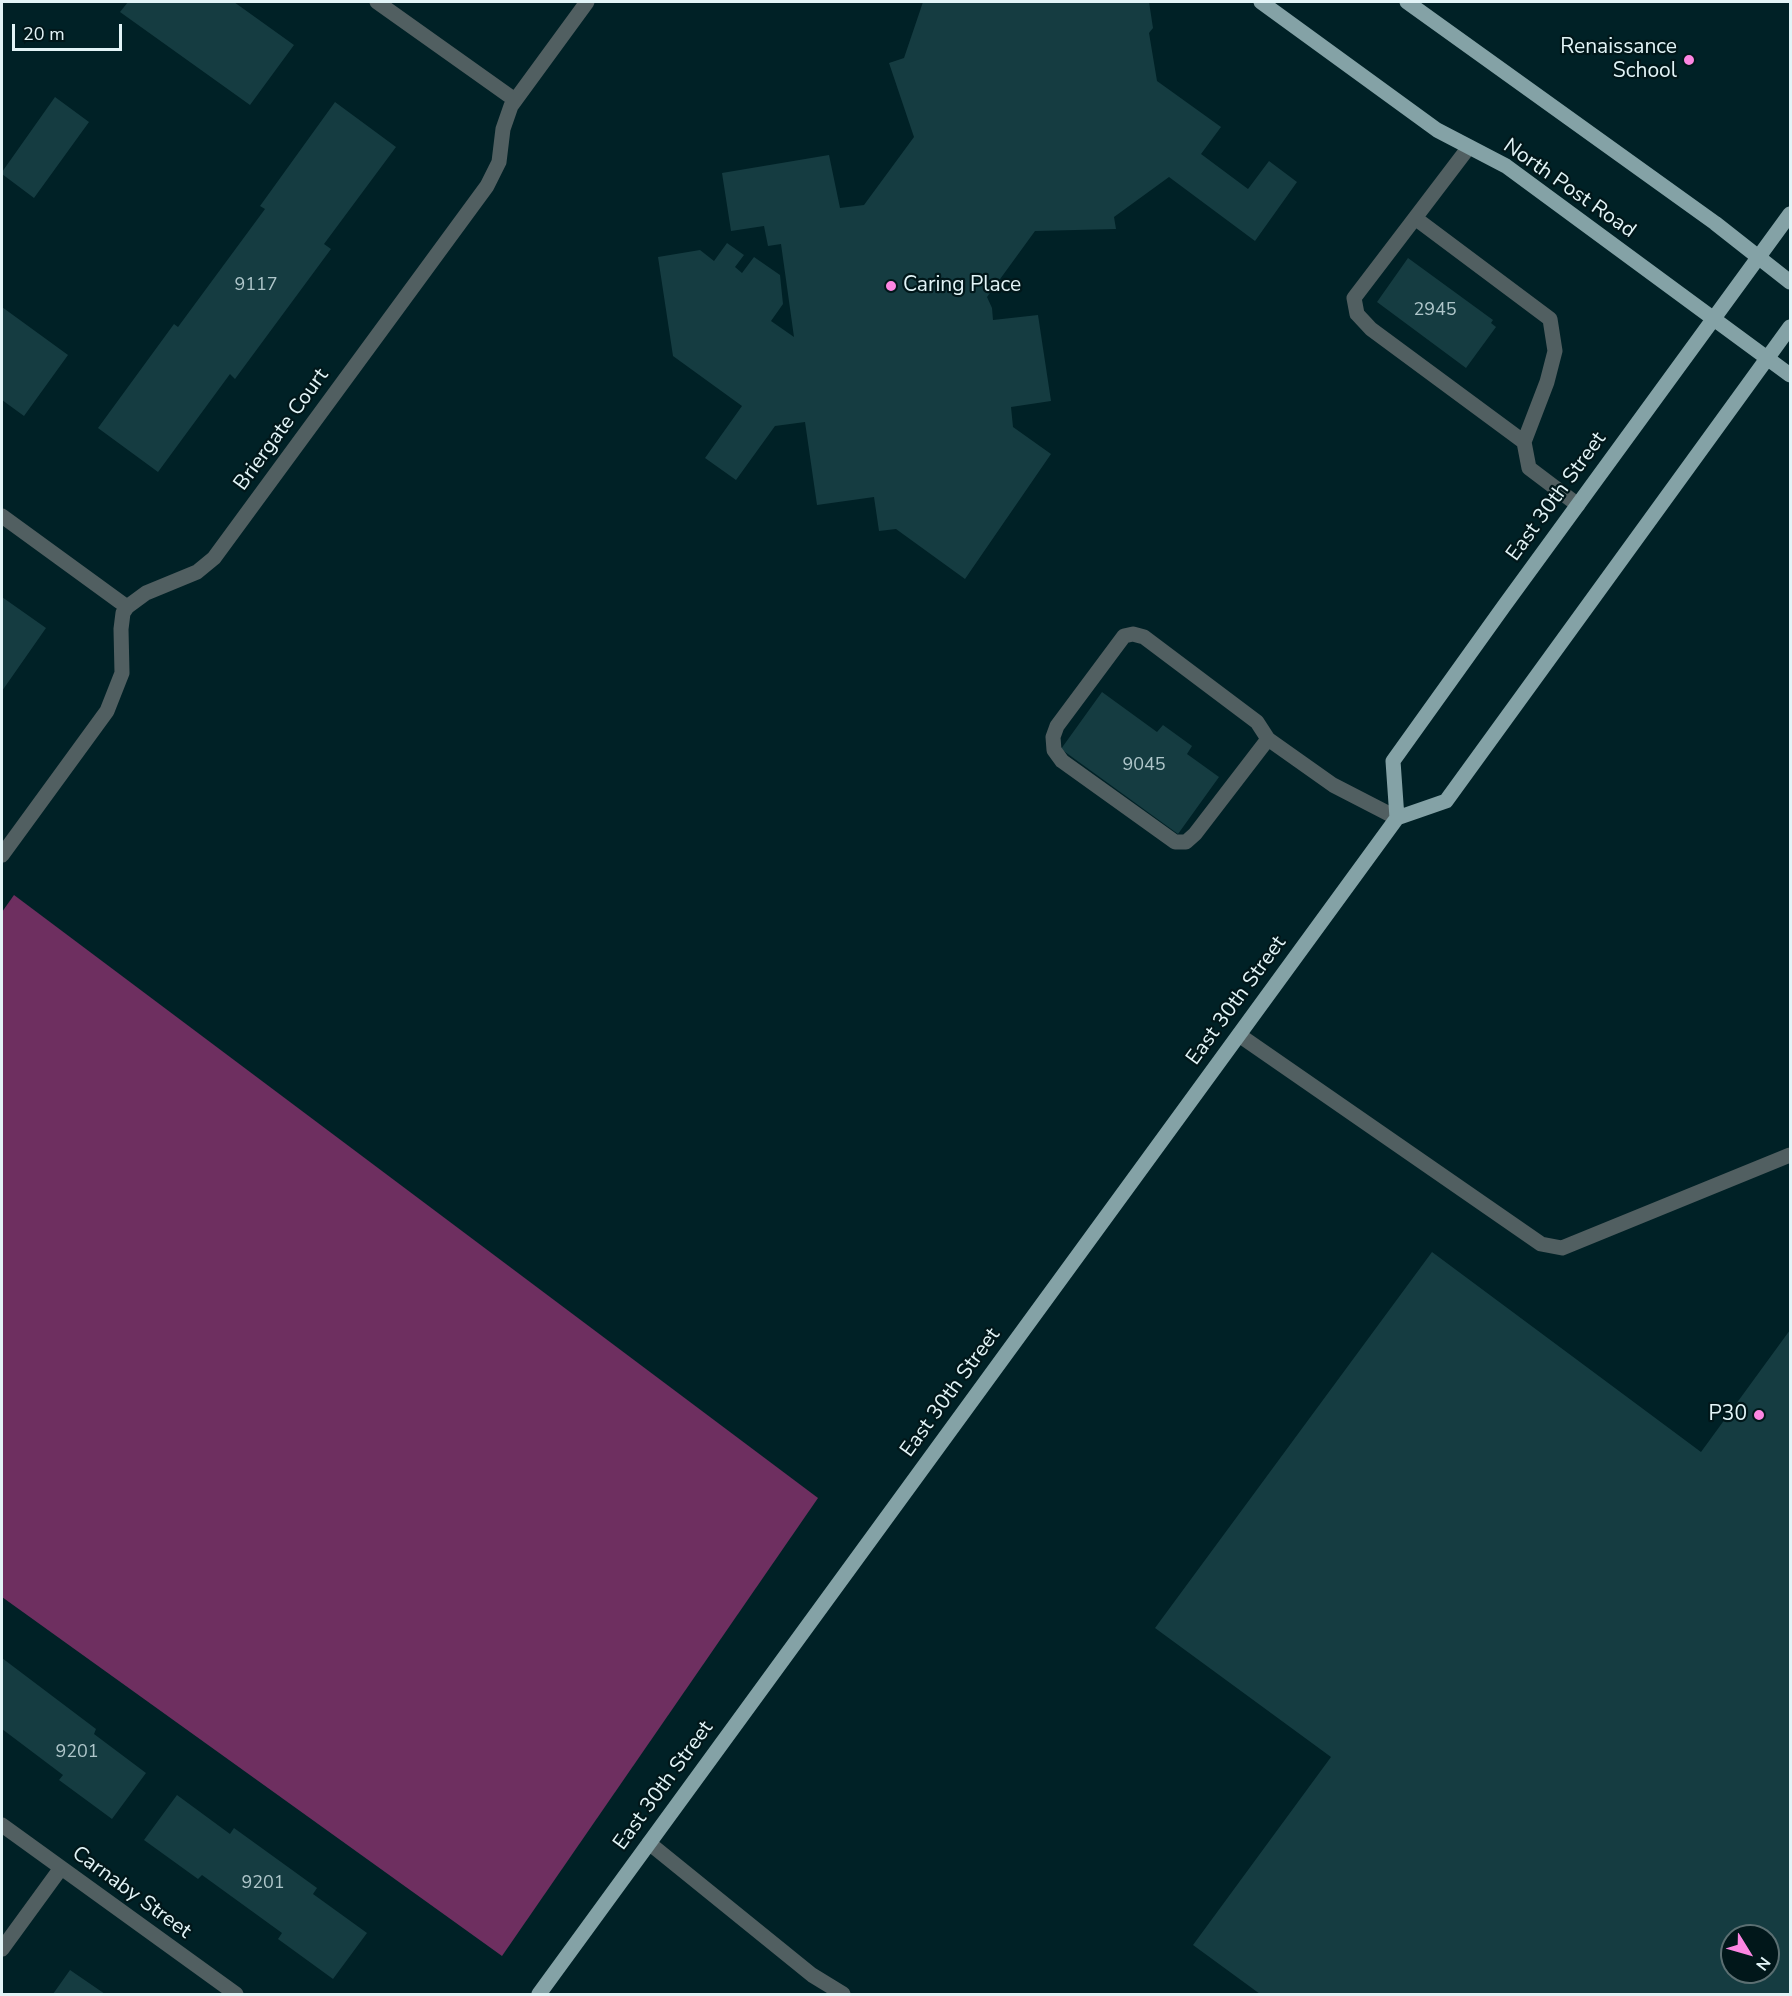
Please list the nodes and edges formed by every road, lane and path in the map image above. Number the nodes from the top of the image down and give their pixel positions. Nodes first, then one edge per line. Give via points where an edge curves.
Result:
1 (377, 2) edge
2 (587, 2) edge
3 (1261, 2) edge
4 (1407, 2) edge
5 (515, 100) junction
6 (1469, 147) junction
7 (1791, 214) edge
8 (1415, 218) junction
9 (1759, 257) junction
10 (1791, 282) edge
11 (1714, 319) junction
12 (1791, 327) edge
13 (1767, 358) junction
14 (1791, 375) edge
15 (1524, 442) junction
16 (1578, 505) junction
17 (2, 516) edge
18 (127, 607) junction
19 (1268, 739) junction
20 (1397, 818) junction
21 (2, 855) edge
22 (1239, 1035) junction
23 (1791, 1155) edge
24 (2, 1825) edge
25 (649, 1843) junction
26 (61, 1868) junction
27 (2, 1950) edge
28 (236, 1995) edge
29 (539, 1995) edge
30 (843, 1995) edge

1 - 5 street
2 - 5 street, Briergate Court
3 - 6 main road, North Post Road via 1437,130
4 - 9 main road
5 - 18 street, Briergate Court via 506,117 499,162 487,186 214,558 196,572 146,593
6 - 8 street
6 - 11 main road, North Post Road via 1506,166
7 - 9 main road, East 30th Street
8 - 15 street via 1550,319 1555,351 1548,382
8 - 15 street via 1354,298 1358,314 1371,329
9 - 10 main road
9 - 11 main road, East 30th Street
11 - 13 main road, North Post Road
11 - 16 main road, East 30th Street
12 - 13 main road
13 - 14 main road, North Post Road
13 - 20 main road via 1446,801
15 - 16 street via 1529,468
16 - 20 main road, East 30th Street via 1393,761
17 - 18 street
18 - 21 street via 121,629 122,673 107,711
19 - 19 street via 1257,722 1144,637 1133,633 1124,636 1057,726 1053,737 1054,750 1062,761 1175,842 1185,842 1195,834
19 - 20 street via 1333,785
20 - 22 main road, East 30th Street
22 - 23 street via 1541,1244 1562,1248
22 - 25 main road, East 30th Street
24 - 26 street, Carnaby Street
25 - 29 main road, East 30th Street
25 - 30 street via 812,1975
26 - 27 street
26 - 28 street, Carnaby Street

